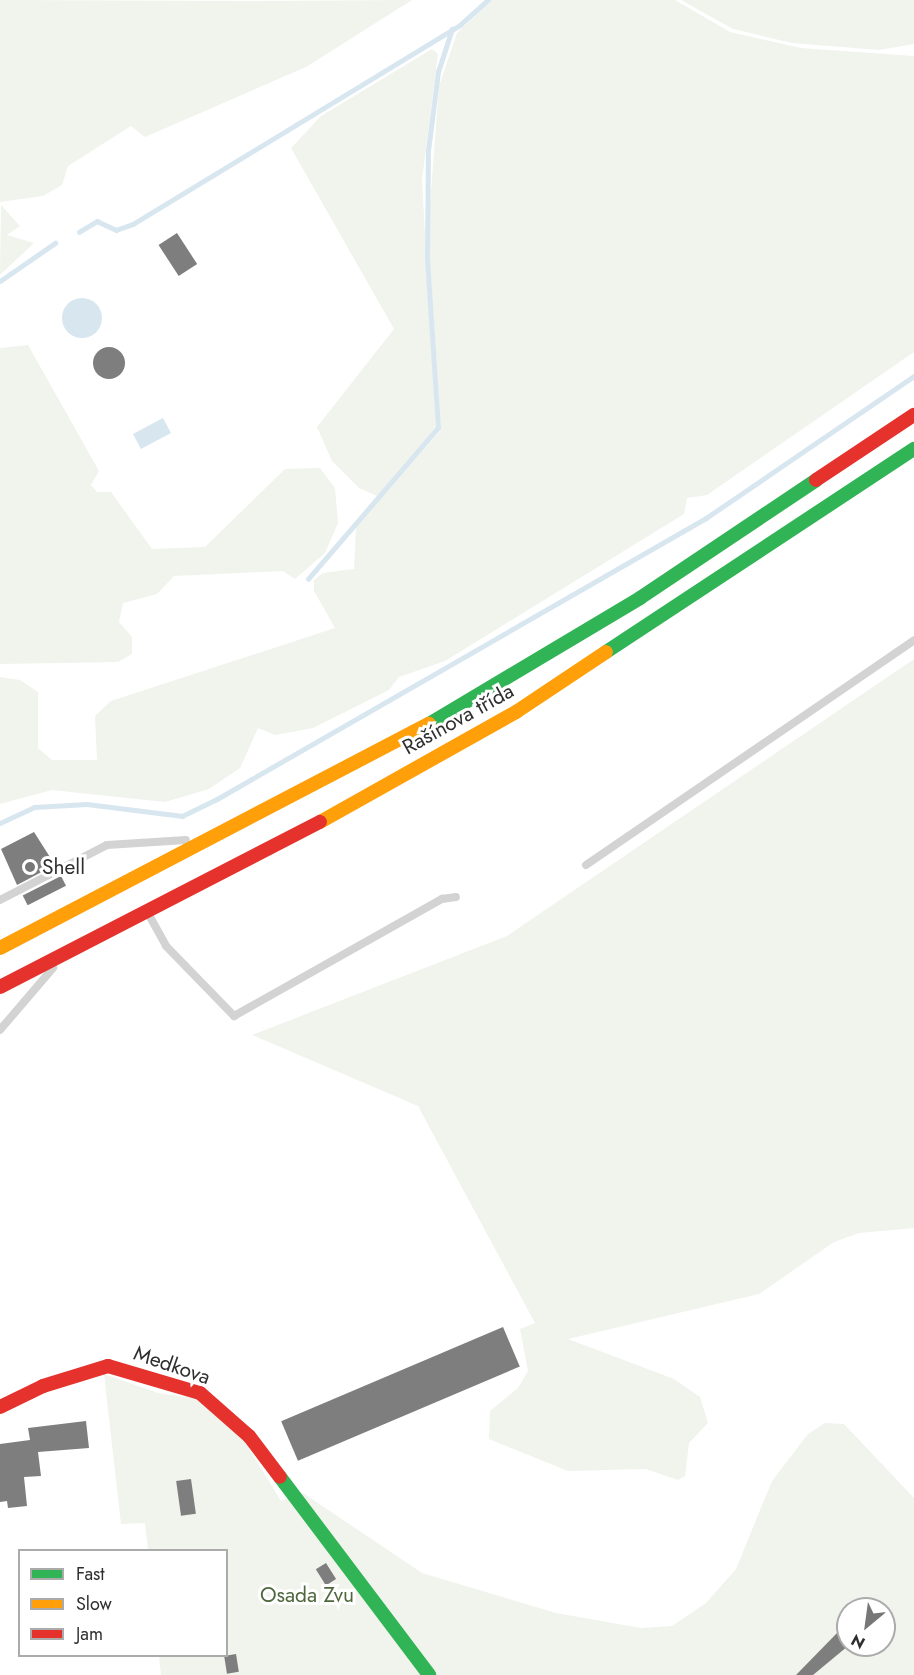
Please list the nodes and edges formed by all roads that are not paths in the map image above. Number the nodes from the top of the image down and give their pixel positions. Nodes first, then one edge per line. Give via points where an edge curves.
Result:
1 (914, 415) edge
2 (914, 449) edge
3 (914, 640) edge
4 (251, 823) junction
5 (586, 865) dead end
6 (456, 897) dead end
7 (0, 900) edge
8 (148, 914) junction
9 (0, 948) edge
10 (58, 961) junction
11 (0, 987) edge
12 (0, 1030) edge
13 (0, 1407) edge
14 (429, 1675) edge

1 - 4 main road, Rašínova třída via 640,598
2 - 8 main road, Rašínova třída via 516,712
3 - 5 lane
4 - 7 lane via 220,825 178,843 107,845
4 - 9 main road, Rašínova třída
6 - 8 lane via 442,898 234,1016 166,946
8 - 10 main road, Rašínova třída
10 - 11 main road, Rašínova třída
10 - 12 lane
13 - 14 main road, Medkova via 43,1386 108,1366 170,1383 214,1403 249,1436 297,1495

